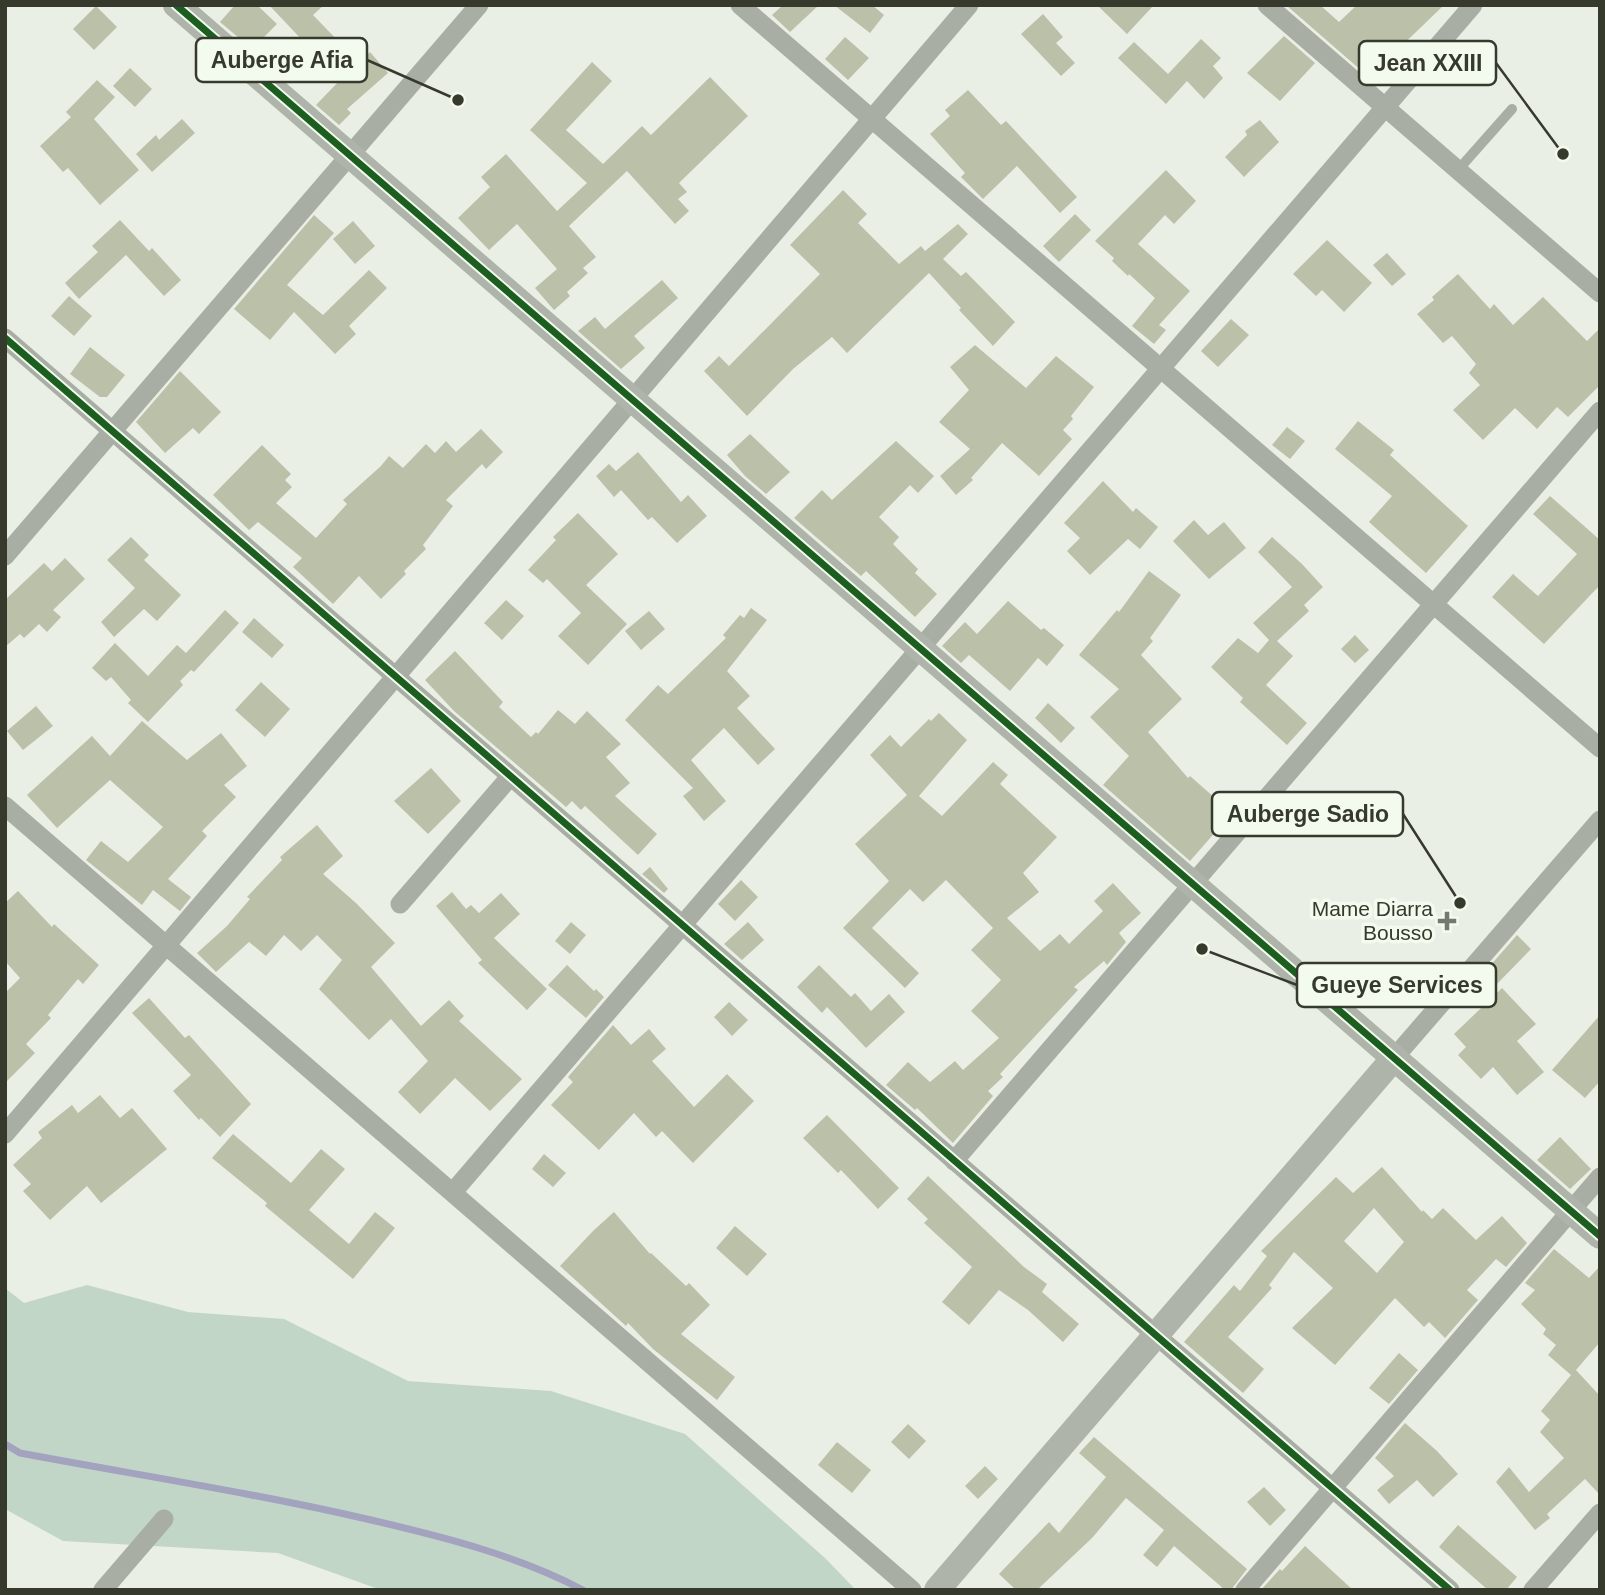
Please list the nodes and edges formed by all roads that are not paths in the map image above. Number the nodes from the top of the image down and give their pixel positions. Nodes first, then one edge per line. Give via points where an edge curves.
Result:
1 (176, 5) edge
2 (479, 5) edge
3 (740, 5) edge
4 (969, 5) edge
5 (1267, 5) edge
6 (1473, 5) edge
7 (1385, 107) junction
8 (1512, 108) dead end
9 (872, 119) junction
10 (350, 155) junction
11 (1458, 170) junction
12 (1600, 293) edge
13 (5, 338) edge
14 (1161, 369) junction
15 (632, 400) junction
16 (1600, 411) edge
17 (112, 432) junction
18 (5, 556) edge
19 (1433, 604) junction
20 (920, 648) junction
21 (395, 678) junction
22 (1600, 748) edge
23 (510, 777) junction
24 (5, 806) edge
25 (1600, 820) edge
26 (1193, 884) junction
27 (400, 904) dead end
28 (682, 926) junction
29 (166, 945) junction
30 (1395, 1058) junction
31 (5, 1133) edge
32 (954, 1161) junction
33 (1600, 1177) edge
34 (453, 1192) junction
35 (1571, 1211) junction
36 (1600, 1236) edge
37 (1156, 1336) junction
38 (1332, 1488) junction
39 (1600, 1513) edge
40 (164, 1519) dead end
41 (103, 1590) edge
42 (912, 1590) edge
43 (937, 1590) edge
44 (1245, 1590) edge
45 (1450, 1590) edge
46 (1533, 1590) edge

1 - 10 street
2 - 10 street
3 - 9 street
4 - 9 street
5 - 7 street
6 - 7 street
7 - 11 street
7 - 14 street
8 - 11 lane
9 - 14 street
9 - 15 street
10 - 15 street
10 - 17 street
11 - 12 street
13 - 17 street
14 - 19 street
14 - 20 street
15 - 20 street
15 - 21 street
16 - 19 street
17 - 18 street
17 - 21 street
19 - 22 street
19 - 26 street
20 - 26 street
20 - 28 street
21 - 23 street
21 - 29 street
23 - 27 street
23 - 28 street
24 - 29 street
25 - 30 street
26 - 30 street
26 - 32 street
28 - 32 street
28 - 34 street
29 - 31 street
29 - 34 street
30 - 35 street
30 - 37 street
32 - 37 street
33 - 35 street
34 - 42 street
35 - 36 street
35 - 38 street
37 - 38 street
37 - 43 street
38 - 44 street
38 - 45 street
39 - 46 street
40 - 41 street

